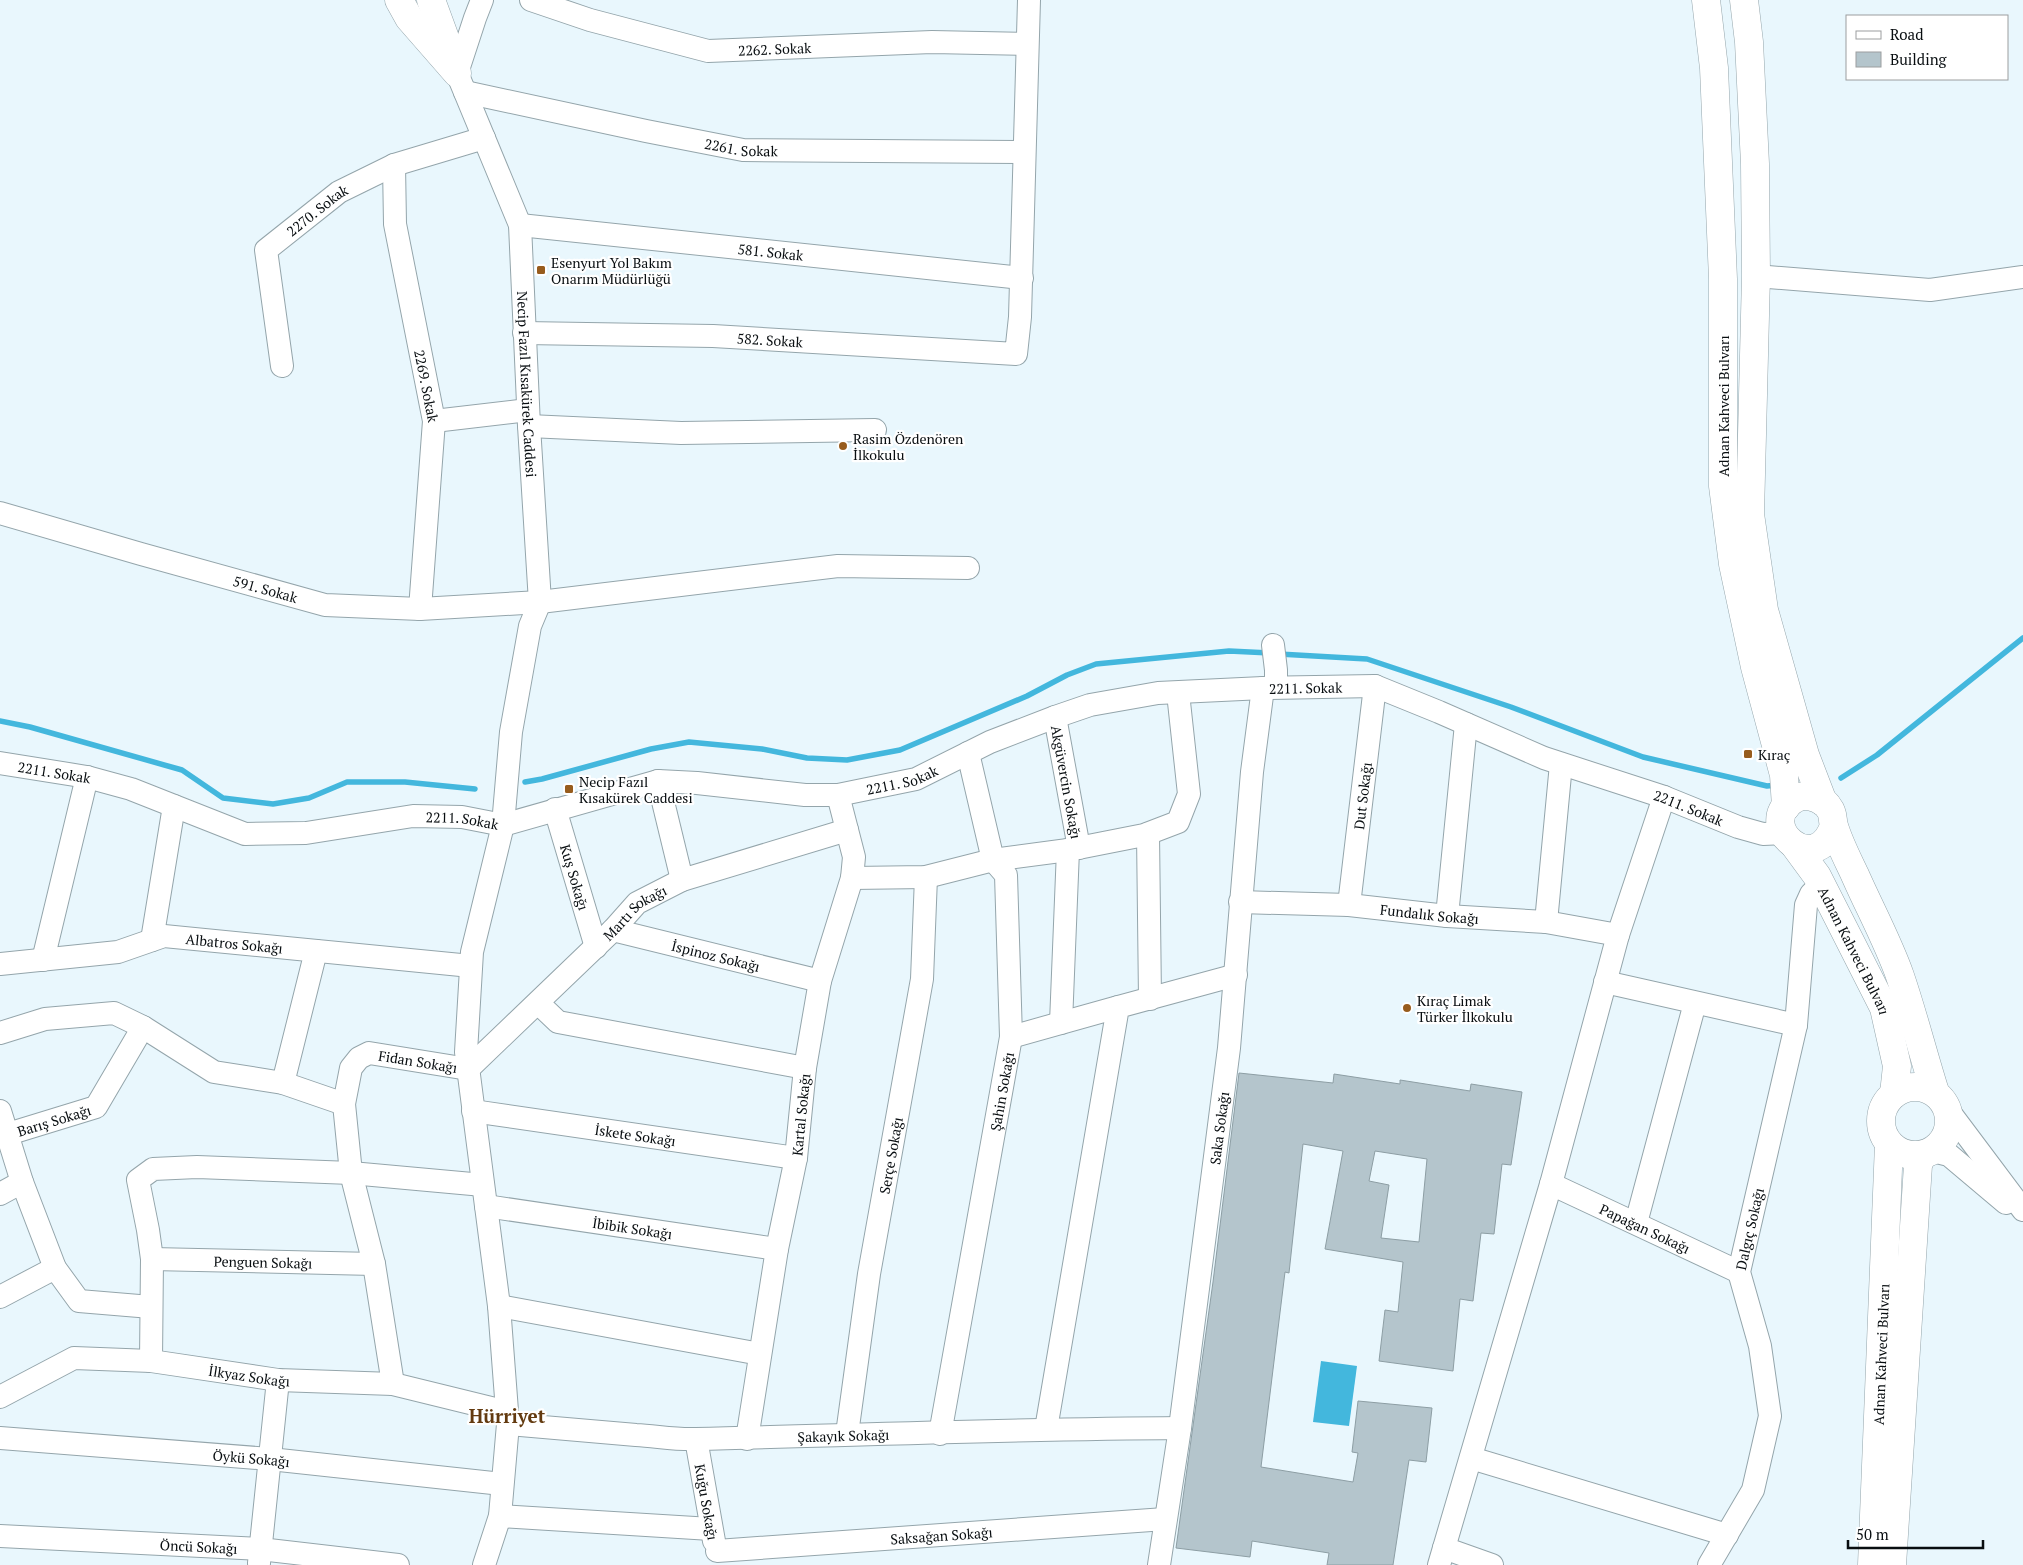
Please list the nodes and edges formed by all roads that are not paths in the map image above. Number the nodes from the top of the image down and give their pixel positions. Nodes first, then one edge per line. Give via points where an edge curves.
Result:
1 (399, 0) edge
2 (431, 0) edge
3 (482, 0) edge
4 (530, 0) edge
5 (1029, 0) edge
6 (1706, 0) edge
7 (1744, 0) edge
8 (1026, 44) junction
9 (461, 83) junction
10 (484, 138) junction
11 (1024, 152) junction
12 (394, 165) junction
13 (520, 225) junction
14 (1756, 276) junction
15 (2023, 277) edge
16 (1022, 278) junction
17 (1723, 279) junction
18 (524, 332) junction
19 (282, 366) dead end
20 (528, 418) junction
21 (434, 422) junction
22 (876, 430) dead end
23 (0, 513) edge
24 (968, 568) dead end
25 (540, 602) junction
26 (420, 609) junction
27 (1273, 645) dead end
28 (1272, 682) junction
29 (1375, 686) junction
30 (1178, 693) junction
31 (1055, 717) junction
32 (1466, 724) junction
33 (968, 753) junction
34 (0, 763) edge
35 (1561, 764) junction
36 (87, 777) junction
37 (658, 781) junction
38 (838, 795) junction
39 (1664, 797) junction
40 (174, 806) junction
41 (555, 809) junction
42 (1829, 814) junction
43 (503, 825) junction
44 (1788, 828) junction
45 (847, 830) junction
46 (1148, 834) junction
47 (1074, 849) junction
48 (993, 860) junction
49 (926, 876) junction
50 (852, 878) junction
51 (682, 880) junction
52 (1821, 884) junction
53 (1240, 902) junction
54 (1348, 905) junction
55 (1447, 916) junction
56 (1546, 922) junction
57 (613, 930) junction
58 (1618, 935) junction
59 (152, 940) junction
60 (596, 946) junction
61 (316, 951) junction
62 (43, 960) junction
63 (0, 964) edge
64 (471, 966) junction
65 (1236, 975) junction
66 (820, 981) junction
67 (1605, 982) junction
68 (1150, 999) junction
69 (538, 1003) junction
70 (1695, 1003) junction
71 (1118, 1007) junction
72 (1061, 1023) junction
73 (1796, 1025) junction
74 (143, 1027) junction
75 (0, 1033) edge
76 (1011, 1037) junction
77 (805, 1068) junction
78 (468, 1069) junction
79 (283, 1084) junction
80 (1894, 1094) junction
81 (1941, 1101) junction
82 (344, 1104) junction
83 (0, 1111) edge
84 (473, 1111) junction
85 (8, 1134) junction
86 (1889, 1144) junction
87 (1927, 1153) junction
88 (796, 1158) junction
89 (351, 1173) junction
90 (22, 1182) junction
91 (1551, 1184) junction
92 (0, 1194) edge
93 (484, 1195) junction
94 (2023, 1210) edge
95 (2023, 1219) edge
96 (1636, 1223) junction
97 (777, 1249) junction
98 (152, 1259) junction
99 (374, 1264) junction
100 (55, 1268) junction
101 (1739, 1272) junction
102 (0, 1297) edge
103 (499, 1306) junction
104 (151, 1307) junction
105 (760, 1354) junction
106 (151, 1361) junction
107 (278, 1380) junction
108 (393, 1384) junction
109 (0, 1397) edge
110 (507, 1418) junction
111 (1180, 1428) junction
112 (1046, 1429) junction
113 (848, 1434) junction
114 (940, 1434) junction
115 (0, 1438) edge
116 (696, 1439) junction
117 (747, 1439) junction
118 (1471, 1458) junction
119 (270, 1459) junction
120 (502, 1484) junction
121 (500, 1516) junction
122 (1165, 1518) junction
123 (711, 1529) junction
124 (1727, 1535) junction
125 (0, 1536) edge
126 (1442, 1556) edge
127 (259, 1557) edge
128 (718, 1558) edge
129 (398, 1565) edge
130 (484, 1565) edge
131 (1159, 1565) edge
132 (1492, 1565) edge
133 (1709, 1565) edge
134 (1872, 1565) edge
135 (1892, 1565) edge

1 - 9 main road, Necip Fazıl Kısakürek Caddesi via 409,18
2 - 9 main road, Necip Fazıl Kısakürek Caddesi
3 - 9 street
4 - 8 street, 2262. Sokak via 590,20 708,51 932,42
5 - 8 street
6 - 17 main road, Adnan Kahveci Bulvarı via 1714,68
7 - 14 main road via 1755,164
8 - 11 street
9 - 10 street, Necip Fazıl Kısakürek Caddesi
9 - 11 street, 2261. Sokak via 646,132 743,150
10 - 12 street, 2270. Sokak
10 - 13 street, Necip Fazıl Kısakürek Caddesi
11 - 16 street
12 - 19 street, 2270. Sokak via 339,192 266,250
12 - 21 street, 2269. Sokak via 395,224
13 - 16 street, 581. Sokak
13 - 18 street, Necip Fazıl Kısakürek Caddesi
14 - 15 street via 1930,290
14 - 17 main road
14 - 42 main road via 1750,514 1764,610 1805,755
16 - 18 street, 582. Sokak via 1016,354 713,336
17 - 44 main road, Adnan Kahveci Bulvarı via 1723,486 1732,564 1784,775
18 - 20 street, Necip Fazıl Kısakürek Caddesi
20 - 21 street
20 - 22 street via 681,433
20 - 25 street, Necip Fazıl Kısakürek Caddesi
21 - 26 street, 2269. Sokak
23 - 26 street, 591. Sokak via 325,605
24 - 25 street, 591. Sokak via 838,566
25 - 26 street, 591. Sokak
25 - 43 street, Necip Fazıl Kısakürek Caddesi via 530,626 511,732
27 - 28 street, Saka Sokağı
28 - 29 street, 2211. Sokak
28 - 30 street, 2211. Sokak
28 - 53 street, Saka Sokağı via 1252,772
29 - 32 street, 2211. Sokak
29 - 54 street, Dut Sokağı
30 - 31 street, 2211. Sokak via 1158,693 1090,705
30 - 46 street via 1189,794 1178,822
31 - 33 street, 2211. Sokak
31 - 47 street, Akgüvercin Sokağı
32 - 35 street, 2211. Sokak
32 - 55 street
33 - 38 street, 2211. Sokak via 916,779
33 - 48 street, Şahin Sokağı
34 - 36 street, 2211. Sokak
35 - 39 street, 2211. Sokak
35 - 56 street
36 - 40 street, 2211. Sokak via 131,789
36 - 62 street
37 - 38 street, 2211. Sokak via 805,795
37 - 41 street, 2211. Sokak
37 - 51 street
38 - 45 street, Kartal Sokağı
39 - 44 street, 2211. Sokak via 1763,834
39 - 58 street
40 - 43 street, 2211. Sokak via 245,834 306,833 414,816 462,817
40 - 59 street
41 - 43 street, 2211. Sokak
41 - 60 street, Kuş Sokağı
42 - 44 main road via 1808,796 1800,797
42 - 44 main road via 1826,841 1810,849
42 - 81 main road via 1899,975
43 - 64 street, Necip Fazıl Kısakürek Caddesi
44 - 52 main road, Adnan Kahveci Bulvarı
45 - 50 street, Kartal Sokağı via 854,856
45 - 51 street, Martı Sokağı
46 - 47 street
46 - 68 street
47 - 48 street
47 - 72 street, Akgüvercin Sokağı
48 - 49 street
48 - 76 street, Şahin Sokağı via 1006,875
49 - 50 street
49 - 113 street, Serçe Sokağı via 922,979 869,1274
50 - 66 street, Kartal Sokağı
51 - 57 street, Martı Sokağı via 637,904
52 - 73 street, Dalgıç Sokağı via 1806,904
52 - 80 main road, Adnan Kahveci Bulvarı via 1884,1008 1897,1066
53 - 54 street, Fundalık Sokağı
53 - 65 street, Saka Sokağı
54 - 55 street, Fundalık Sokağı
55 - 56 street, Fundalık Sokağı
56 - 58 street, Fundalık Sokağı
57 - 60 street, Martı Sokağı
57 - 66 street, İspinoz Sokağı
58 - 67 street
59 - 61 street, Albatros Sokağı via 164,936
59 - 62 street, Albatros Sokağı via 118,952
60 - 69 street, Martı Sokağı
61 - 64 street, Albatros Sokağı
61 - 79 street
62 - 63 street, Albatros Sokağı
64 - 78 street, Necip Fazıl Kısakürek Caddesi
65 - 68 street
65 - 111 street, Saka Sokağı
66 - 77 street, Kartal Sokağı
67 - 70 street
67 - 91 street
68 - 71 street
69 - 77 street via 558,1022
69 - 78 street, Martı Sokağı
70 - 73 street
70 - 96 street
71 - 72 street
71 - 112 street
72 - 76 street
73 - 101 street, Dalgıç Sokağı
74 - 75 street via 114,1013 45,1019
74 - 79 street via 214,1072
74 - 85 street, Barış Sokağı via 96,1107
76 - 114 street, Şahin Sokağı
77 - 88 street, Kartal Sokağı
78 - 82 street, Fidan Sokağı via 369,1053 359,1058 352,1068
78 - 84 street, Necip Fazıl Kısakürek Caddesi
79 - 82 street
80 - 81 main road via 1903,1089 1925,1088
80 - 86 main road via 1882,1113 1882,1129
81 - 87 main road via 1950,1122 1948,1133 1942,1143
81 - 94 street
82 - 89 street
83 - 85 street
84 - 88 street, İskete Sokağı
84 - 93 street, Necip Fazıl Kısakürek Caddesi
85 - 90 street
86 - 87 main road via 1910,1155
86 - 134 main road, Adnan Kahveci Bulvarı
87 - 95 street via 1949,1155
87 - 135 main road via 1918,1165
88 - 97 street, Kartal Sokağı
89 - 93 street, İbibik Sokağı
89 - 98 street, İbibik Sokağı via 197,1167 153,1169 138,1180
89 - 99 street
90 - 92 street
90 - 100 street
91 - 96 street, Papağan Sokağı
91 - 118 street
93 - 97 street, İbibik Sokağı
93 - 103 street, Necip Fazıl Kısakürek Caddesi
96 - 101 street, Papağan Sokağı
97 - 105 street, Kartal Sokağı
98 - 99 street, Penguen Sokağı
98 - 104 street
99 - 108 street
100 - 102 street
100 - 104 street via 79,1301
101 - 124 street, Dalgıç Sokağı via 1760,1346 1770,1416 1754,1490
103 - 105 street
103 - 110 street, Necip Fazıl Kısakürek Caddesi
104 - 106 street
105 - 117 street, Kartal Sokağı
106 - 107 street, İlkyaz Sokağı
106 - 109 street, İlkyaz Sokağı via 74,1358
107 - 108 street, İlkyaz Sokağı
107 - 119 street
108 - 110 street, İlkyaz Sokağı
110 - 116 street, Şakayık Sokağı
110 - 120 street, Necip Fazıl Kısakürek Caddesi
111 - 112 street, Şakayık Sokağı
111 - 122 street, Saka Sokağı
112 - 114 street, Şakayık Sokağı
113 - 114 street, Şakayık Sokağı
113 - 117 street, Şakayık Sokağı
115 - 119 street, Öykü Sokağı
116 - 117 street, Şakayık Sokağı
116 - 123 street, Kuğu Sokağı
118 - 124 street
118 - 126 street
119 - 120 street, Öykü Sokağı
119 - 127 street
120 - 121 street, Necip Fazıl Kısakürek Caddesi
121 - 123 street
121 - 130 street, Necip Fazıl Kısakürek Caddesi
122 - 128 street, Saksağan Sokağı
122 - 131 street, Saka Sokağı
123 - 128 street, Kuğu Sokağı
124 - 133 street, Dalgıç Sokağı
125 - 127 street, Öncü Sokağı
126 - 132 street
127 - 129 street, Öncü Sokağı

